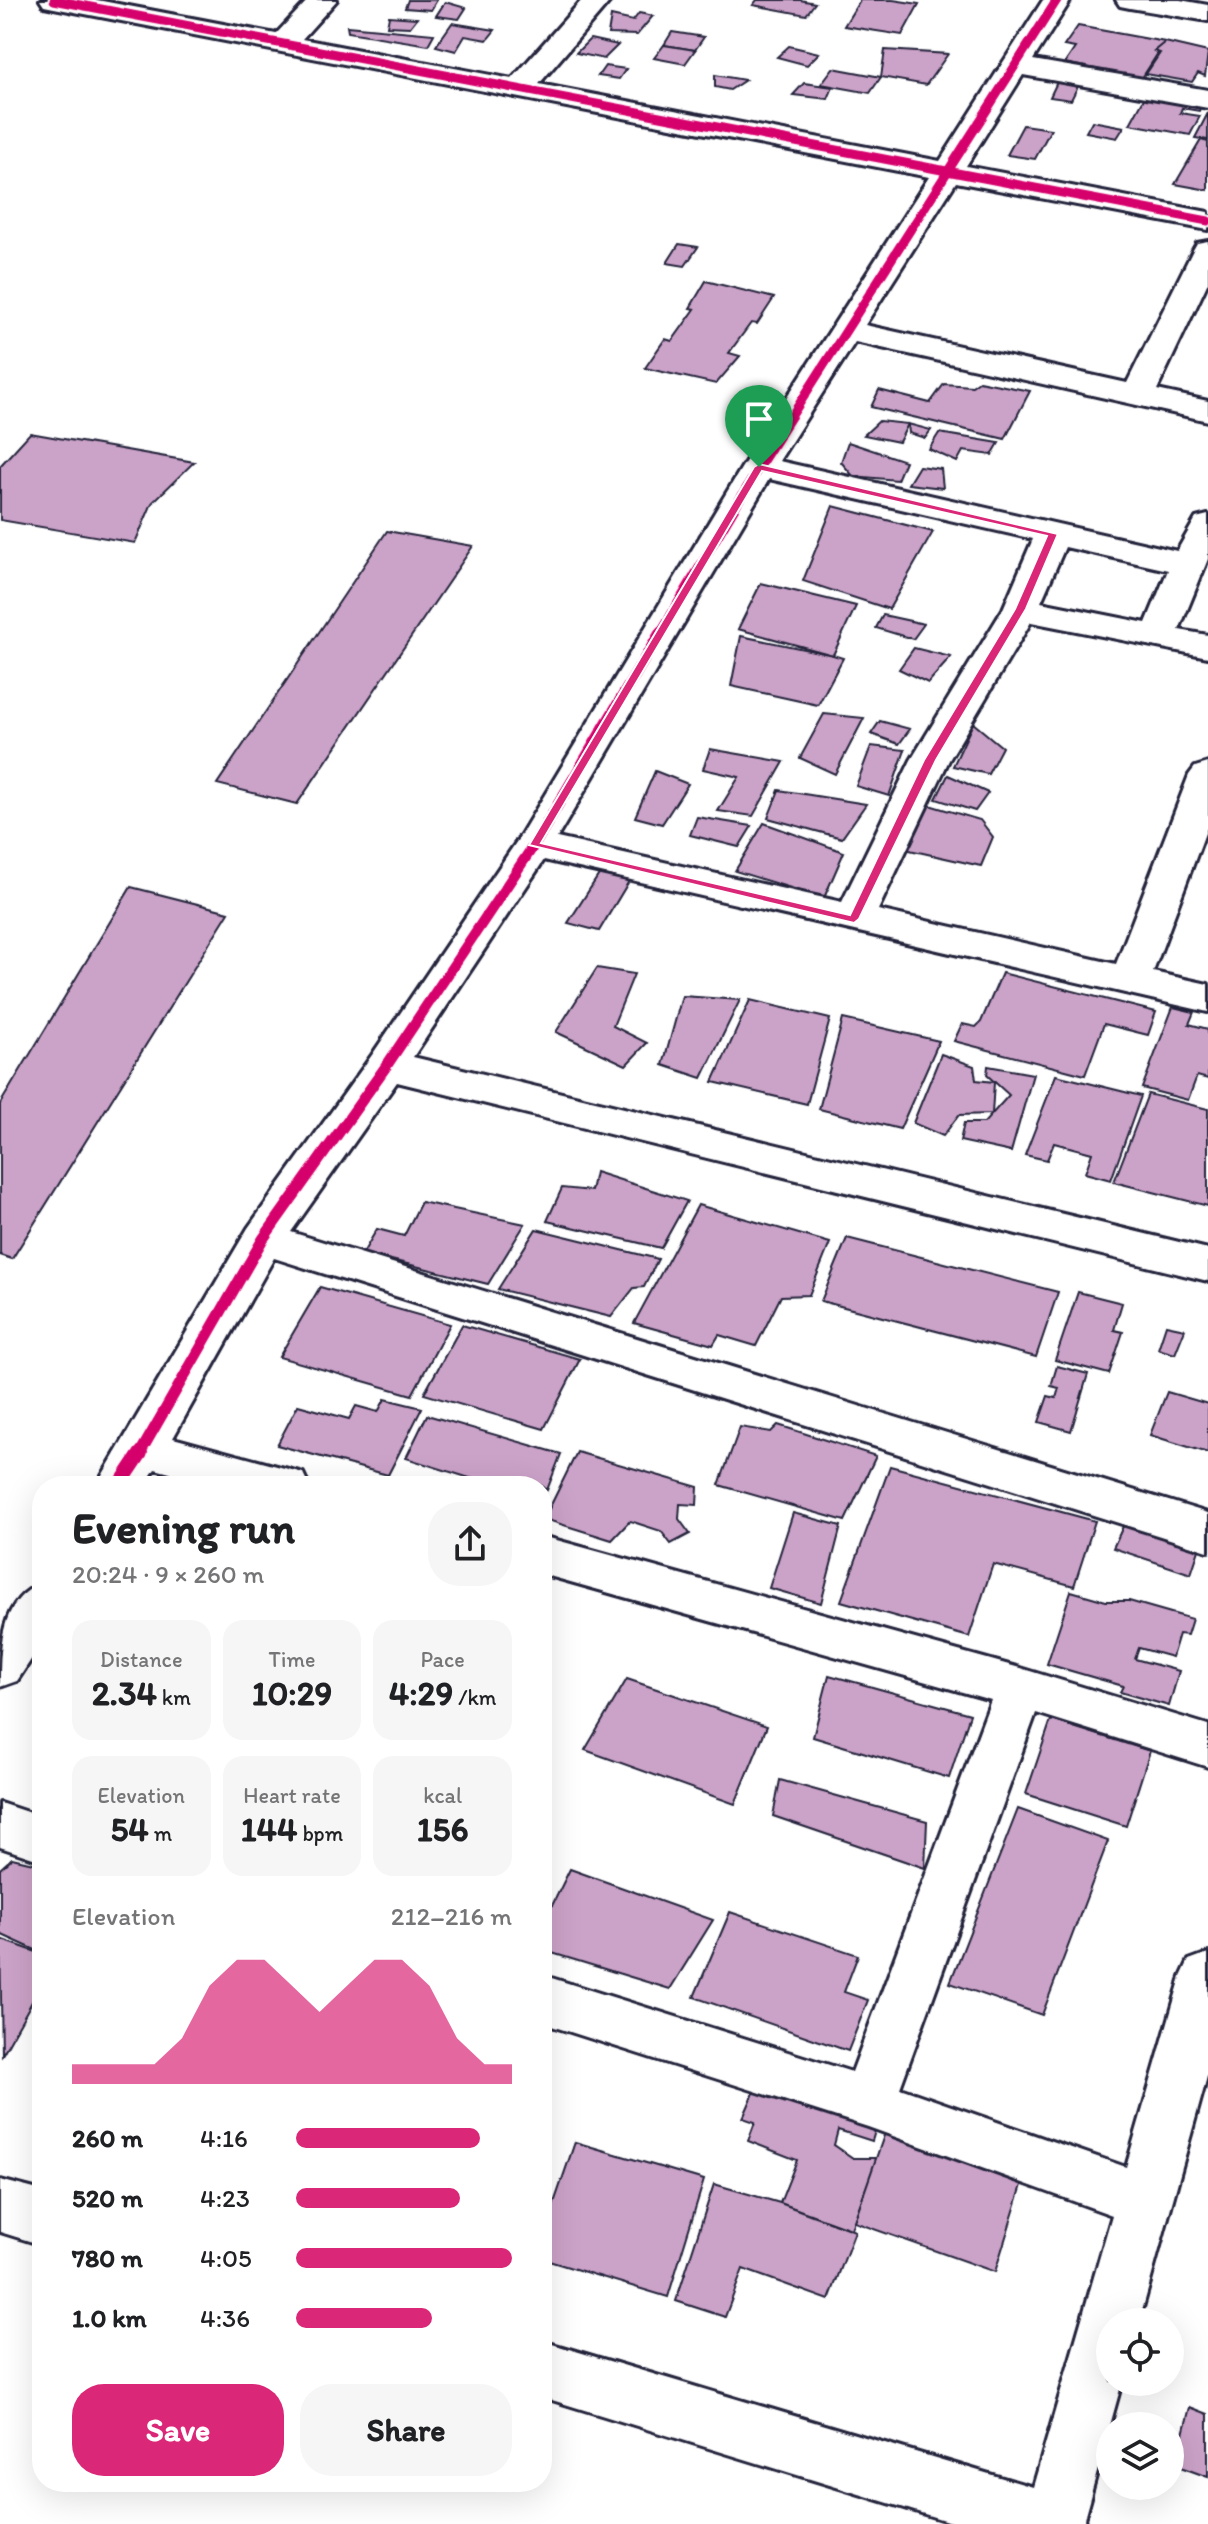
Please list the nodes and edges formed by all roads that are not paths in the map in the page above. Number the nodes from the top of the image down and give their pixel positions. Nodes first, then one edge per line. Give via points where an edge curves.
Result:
1 (54, 0) edge
2 (323, 0) edge
3 (597, 0) edge
4 (1057, 0) edge
5 (1130, 0) edge
6 (1208, 13) edge
7 (282, 44) junction
8 (1016, 65) junction
9 (519, 89) junction
10 (1208, 99) edge
11 (950, 171) junction
12 (1208, 221) edge
13 (1208, 250) edge
14 (847, 331) junction
15 (1138, 395) junction
16 (1208, 411) edge
17 (759, 467) junction
18 (1208, 525) edge
19 (1053, 534) junction
20 (1188, 564) junction
21 (1021, 609) junction
22 (1159, 636) junction
23 (1208, 646) edge
24 (1208, 775) edge
25 (534, 845) junction
26 (854, 919) junction
27 (1130, 980) junction
28 (1208, 998) edge
29 (387, 1065) junction
30 (263, 1239) junction
31 (1208, 1265) edge
32 (144, 1448) junction
33 (126, 1476) edge
34 (249, 1476) edge
35 (1208, 1532) edge
36 (552, 1558) edge
37 (32, 1618) edge
38 (0, 1667) edge
39 (1020, 1688) junction
40 (1208, 1746) edge
41 (0, 1825) edge
42 (32, 1836) edge
43 (1208, 1977) edge
44 (552, 2002) edge
45 (868, 2102) junction
46 (1144, 2200) junction
47 (0, 2206) edge
48 (32, 2215) edge
49 (552, 2372) edge
50 (1055, 2523) edge

1 - 7 street
2 - 7 street
3 - 9 street
4 - 8 street
5 - 6 street
7 - 9 street
8 - 10 street
8 - 11 street
9 - 11 street
11 - 12 street
11 - 14 street
13 - 15 street
14 - 15 street
14 - 17 street
15 - 16 street
17 - 19 street
17 - 25 street
18 - 20 street
19 - 20 street
19 - 21 street
20 - 22 street
21 - 22 street
21 - 26 street via 930,760
22 - 23 street
24 - 27 street
25 - 26 street
25 - 29 street
26 - 27 street
27 - 28 street
29 - 30 street
29 - 31 street
30 - 32 street
30 - 35 street
32 - 33 street
32 - 34 street
36 - 39 street
37 - 38 street
39 - 40 street
39 - 45 street
41 - 42 street
43 - 46 street
44 - 45 street
45 - 46 street
46 - 50 street
47 - 48 street
49 - 50 street

